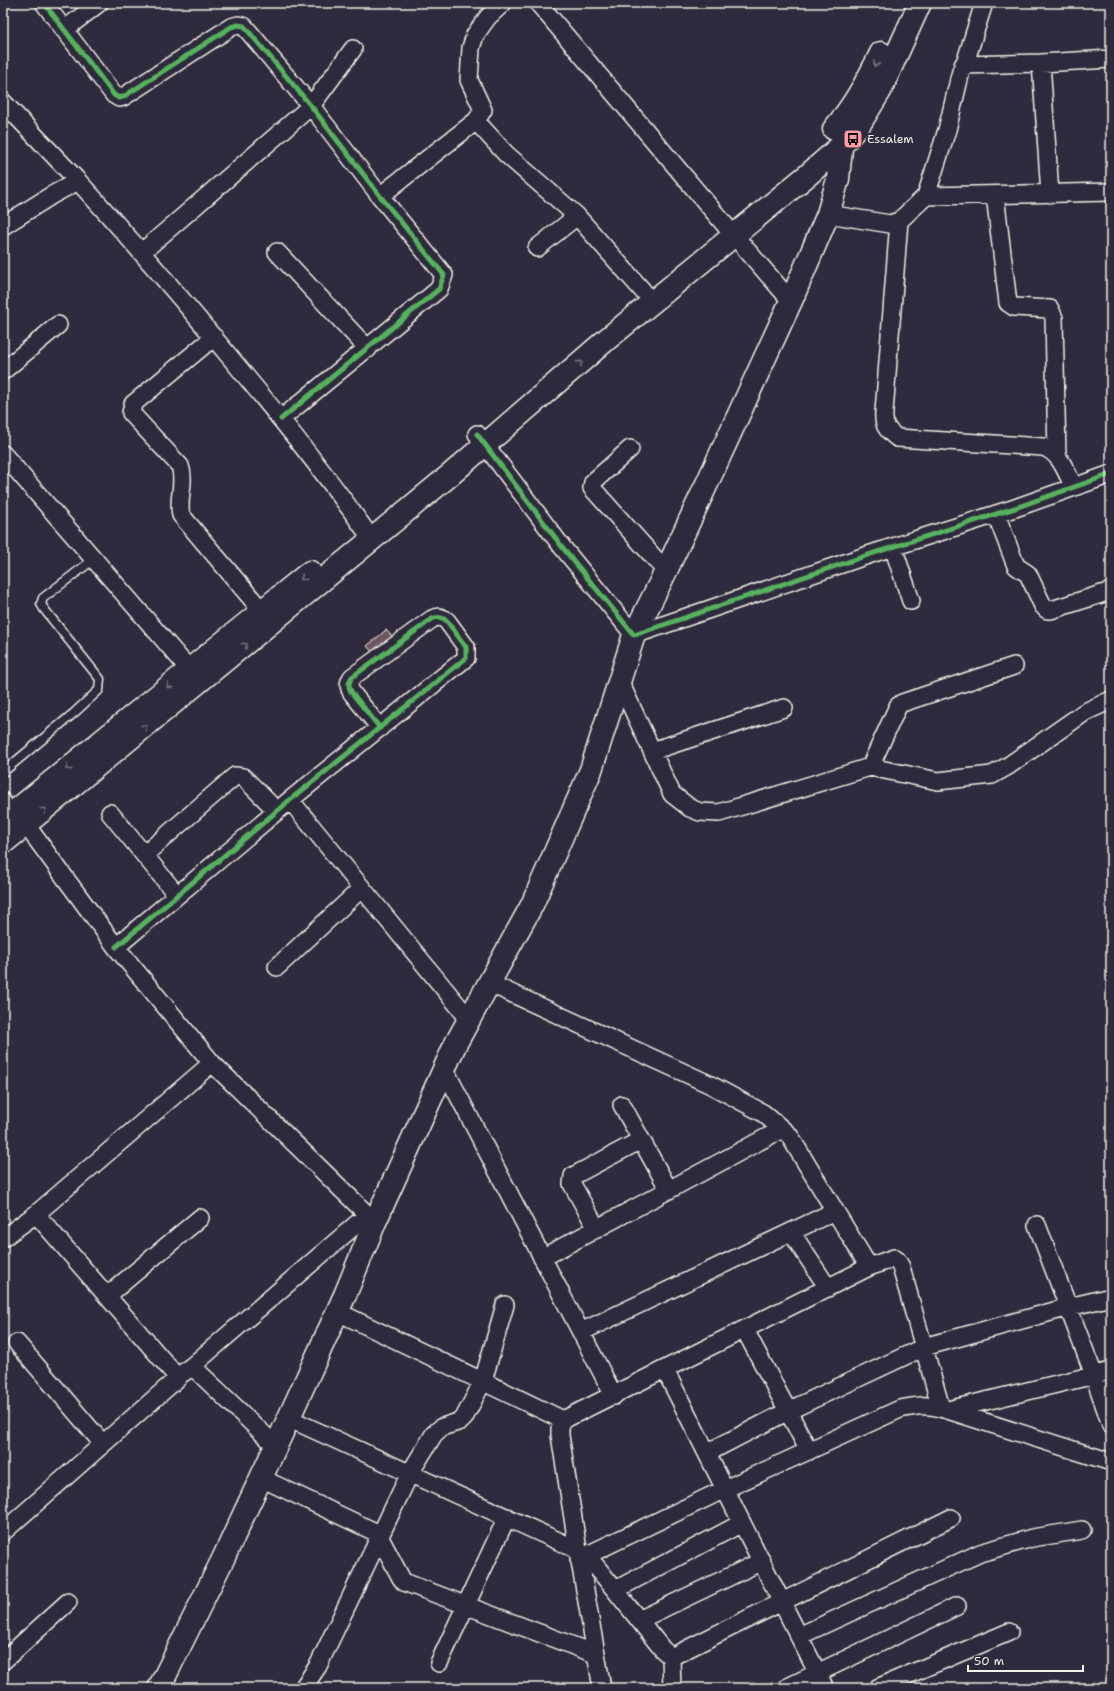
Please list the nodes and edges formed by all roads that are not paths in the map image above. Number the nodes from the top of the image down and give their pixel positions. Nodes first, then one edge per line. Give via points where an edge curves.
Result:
1 (44, 3) edge
2 (99, 3) edge
3 (503, 3) edge
4 (538, 3) edge
5 (904, 3) edge
6 (920, 3) edge
7 (984, 3) edge
8 (64, 30) junction
9 (353, 49) dead end
10 (1111, 59) edge
11 (1041, 63) junction
12 (963, 65) junction
13 (3, 102) edge
14 (312, 106) junction
15 (844, 118) junction
16 (476, 121) junction
17 (842, 145) junction
18 (78, 181) junction
19 (1111, 192) edge
20 (1050, 194) junction
21 (995, 195) junction
22 (380, 196) junction
23 (926, 196) junction
24 (828, 214) junction
25 (577, 216) junction
26 (899, 221) junction
27 (3, 226) edge
28 (729, 230) junction
29 (537, 248) dead end
30 (142, 252) junction
31 (277, 252) dead end
32 (643, 291) junction
33 (791, 301) junction
34 (58, 325) dead end
35 (214, 337) junction
36 (368, 349) junction
37 (3, 371) edge
38 (280, 419) junction
39 (481, 439) junction
40 (630, 449) dead end
41 (3, 454) edge
42 (1057, 456) junction
43 (1111, 474) edge
44 (1074, 487) junction
45 (996, 514) junction
46 (368, 535) junction
47 (893, 547) junction
48 (94, 559) junction
49 (666, 571) junction
50 (1111, 591) edge
51 (911, 601) dead end
52 (262, 610) junction
53 (634, 636) junction
54 (1014, 666) dead end
55 (189, 669) junction
56 (619, 680) junction
57 (1111, 700) edge
58 (784, 708) dead end
59 (380, 728) junction
60 (652, 751) junction
61 (870, 767) junction
62 (3, 772) edge
63 (284, 805) junction
64 (12, 813) edge
65 (110, 813) dead end
66 (3, 843) edge
67 (144, 855) junction
68 (362, 888) junction
69 (177, 896) junction
70 (116, 947) junction
71 (277, 967) dead end
72 (489, 983) junction
73 (469, 1018) junction
74 (212, 1063) junction
75 (444, 1068) junction
76 (622, 1105) dead end
77 (782, 1129) junction
78 (641, 1140) junction
79 (669, 1190) junction
80 (835, 1211) junction
81 (36, 1214) junction
82 (200, 1218) dead end
83 (371, 1219) junction
84 (1037, 1225) dead end
85 (596, 1229) junction
86 (791, 1232) junction
87 (3, 1238) edge
88 (542, 1258) junction
89 (869, 1267) junction
90 (828, 1288) junction
91 (107, 1296) junction
92 (1111, 1298) edge
93 (505, 1305) dead end
94 (1069, 1307) junction
95 (338, 1312) junction
96 (745, 1330) junction
97 (581, 1332) junction
98 (17, 1343) dead end
99 (924, 1346) junction
100 (192, 1366) junction
101 (665, 1370) junction
102 (1111, 1371) edge
103 (1094, 1375) junction
104 (178, 1378) junction
105 (483, 1381) junction
106 (614, 1396) junction
107 (944, 1409) junction
108 (788, 1411) junction
109 (288, 1418) junction
110 (563, 1420) junction
111 (1111, 1425) edge
112 (103, 1444) junction
113 (276, 1446) junction
114 (808, 1451) junction
115 (707, 1453) junction
116 (1111, 1462) edge
117 (410, 1473) junction
118 (261, 1478) junction
119 (725, 1489) junction
120 (507, 1518) junction
121 (951, 1518) dead end
122 (742, 1523) junction
123 (5, 1526) edge
124 (1082, 1530) dead end
125 (379, 1536) junction
126 (581, 1555) junction
127 (762, 1561) junction
128 (615, 1590) junction
129 (68, 1602) dead end
130 (782, 1602) junction
131 (466, 1606) junction
132 (957, 1606) dead end
133 (639, 1620) junction
134 (1009, 1632) dead end
135 (799, 1636) junction
136 (595, 1654) junction
137 (671, 1657) junction
138 (3, 1661) edge
139 (440, 1663) dead end
140 (818, 1673) junction
141 (887, 1686) edge
142 (159, 1688) edge
143 (303, 1688) edge
144 (602, 1688) edge
145 (672, 1688) edge
146 (786, 1688) edge
147 (825, 1688) edge

1 - 8 street
2 - 8 street
3 - 16 street via 488,17 475,35 471,48 469,80 483,110
4 - 28 street
5 -> 15 main road via 868,80
6 - 17 main road via 880,91 859,125
7 - 12 street
8 - 14 street via 114,96 119,98 231,27 244,26
9 - 14 street
10 - 11 street
11 - 12 street
11 - 20 street
12 - 23 street via 947,130
13 - 18 street
14 - 22 street
14 - 30 street
15 - 17 main road
15 - 28 main road via 825,140
16 - 22 street
16 - 25 street via 506,154
17 - 24 main road via 838,179
17 - 28 main road via 809,174
18 - 27 street
18 - 30 street
19 - 20 street
20 - 21 street
21 - 23 street
21 - 42 street via 1008,303 1014,307 1050,309 1054,318
22 - 36 street via 444,275 438,289
23 - 26 street
24 - 26 street via 890,224
24 - 33 main road
25 - 29 street
25 - 32 street
26 - 42 street via 883,422 885,426 897,438 1043,447
28 - 32 main road
28 - 33 street
39 -> 28 main road via 612,336
30 - 35 street
31 - 36 street
32 - 39 main road
33 - 49 main road
34 - 37 street
35 - 38 street
35 - 52 street via 133,404 131,413 180,466 181,515
36 - 38 street
38 - 46 street
39 - 46 main road via 450,475
39 - 53 street via 563,548
40 - 49 street via 593,482 592,488
41 - 48 street
42 - 44 street
43 - 44 street
44 - 45 street
45 - 47 street
45 - 50 street via 1016,566 1028,574 1047,610
46 -> 52 main road
64 -> 46 main road
47 - 51 street
47 - 53 street
48 - 55 street
48 - 62 lane via 43,598 41,604 100,679 100,690
49 - 53 main road
52 - 55 main road
53 - 56 main road
54 - 61 street via 902,703 898,706
55 -> 64 main road
56 - 60 street
56 - 72 main road via 588,777 532,905
57 - 61 street via 1085,712 992,775 938,781
58 - 60 street
59 - 59 street via 466,658 466,647 443,618 432,619 349,681 352,693
59 - 63 street
60 - 61 street via 672,794 690,808 709,813 720,813
63 - 67 street via 243,777 235,776
63 - 68 street
63 - 69 street
64 - 66 main road
64 - 70 street
65 - 67 street
67 - 69 street
68 - 71 street
68 - 73 street
69 - 70 street
70 - 74 street
72 - 73 main road
72 - 77 street via 711,1085 763,1113
73 - 75 main road
74 - 81 street
74 - 83 street
75 - 83 main road
75 - 88 street
76 - 78 street
77 - 79 street
77 - 80 street
78 - 79 street
78 - 85 street via 573,1176 572,1184
79 - 85 street
80 - 86 street
80 - 89 street
81 - 87 street
81 - 91 street
82 - 91 street
83 - 95 main road
83 - 100 street
84 - 94 street
85 - 88 street
86 - 90 street
86 - 97 street
88 - 97 street
89 - 90 street
89 - 99 street via 894,1258 902,1267
90 - 96 street
91 - 104 street
92 - 94 street
93 - 105 street
94 - 99 street
94 - 103 street
95 - 105 street
95 - 109 main road
96 - 101 street
96 - 108 street
97 - 106 street
98 - 112 street
99 - 107 street
99 - 108 street
100 - 104 street
100 - 113 street
101 - 106 street
101 - 115 street
102 - 103 street
103 - 107 street
103 - 111 street
104 - 112 street
105 - 110 street
105 - 117 street via 464,1418 442,1427 434,1434
106 - 110 street
107 - 114 street via 929,1405 900,1409
107 - 116 street
108 - 114 street
108 - 115 street
109 - 113 main road
109 - 117 street
110 - 126 street via 560,1435
112 - 123 street
113 - 118 main road
114 - 119 street
115 - 119 street
117 - 120 street
117 - 125 street
118 - 125 street
118 - 142 main road
119 - 122 street
119 - 126 street
120 - 126 street
120 - 131 street
121 - 130 street
122 - 127 street
122 - 128 street
124 - 135 street via 1032,1538 980,1553
125 - 131 street via 404,1582
125 - 143 street via 318,1666
126 - 128 street
126 - 136 street
127 - 130 street
127 - 133 street
128 - 133 street
129 - 138 street
130 - 135 street
130 - 137 street
131 - 136 street
131 - 139 street
132 - 140 street
133 - 137 street
134 - 141 street
135 - 140 street
136 - 144 street
137 - 145 street
140 - 146 street
140 - 147 street

